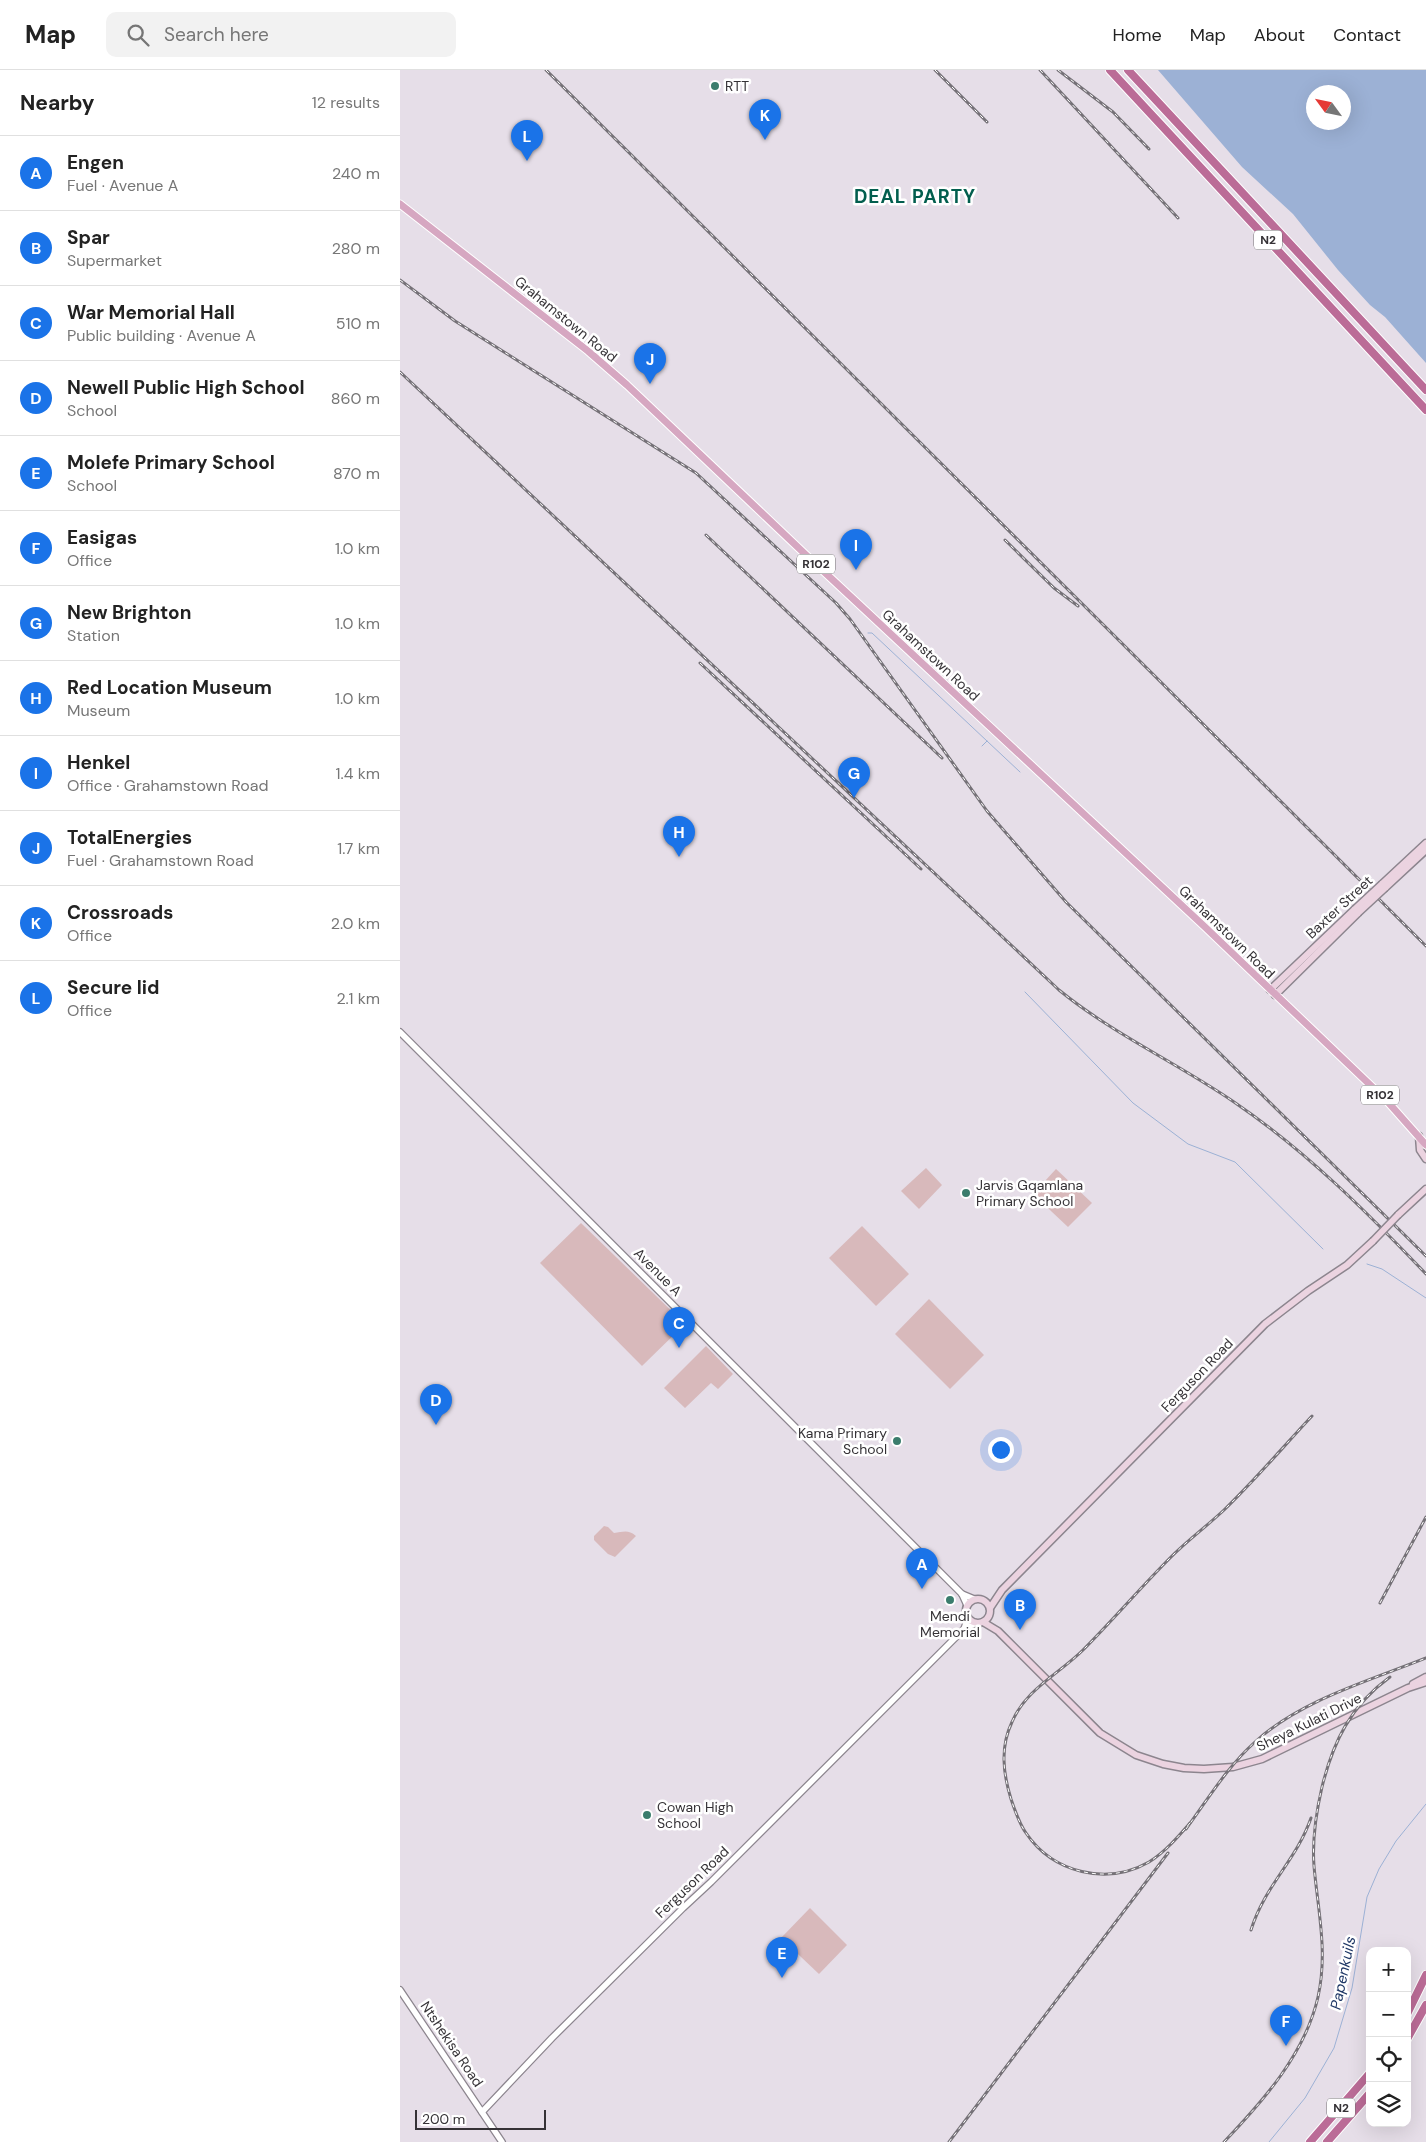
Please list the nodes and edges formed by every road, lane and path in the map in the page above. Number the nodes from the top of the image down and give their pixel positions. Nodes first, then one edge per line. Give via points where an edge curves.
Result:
1 (1110, 70) edge
2 (1128, 70) edge
3 (400, 204) edge
4 (1426, 390) edge
5 (1426, 410) edge
6 (1426, 843) edge
7 (1426, 850) edge
8 (1383, 886) junction
9 (1272, 992) junction
10 (400, 1032) edge
11 (1418, 1136) junction
12 (1426, 1146) edge
13 (1426, 1160) edge
14 (1426, 1189) edge
15 (962, 1594) junction
16 (999, 1594) junction
17 (974, 1599) junction
18 (984, 1600) junction
19 (968, 1605) junction
20 (990, 1610) junction
21 (968, 1618) junction
22 (984, 1622) junction
23 (976, 1623) junction
24 (964, 1629) junction
25 (998, 1631) junction
26 (1426, 1677) edge
27 (1426, 1682) edge
28 (1408, 1688) junction
29 (1426, 1975) edge
30 (400, 1990) edge
31 (1426, 2005) edge
32 (1411, 2006) edge
33 (1409, 2037) edge
34 (1366, 2078) edge
35 (1366, 2098) edge
36 (482, 2112) junction
37 (502, 2142) edge
38 (1310, 2142) edge
39 (1327, 2142) edge

1 - 5 highway, N2
2 - 4 highway, N2
3 - 9 main road, Grahamstown Road / R102 via 627,385
6 - 8 main road, Baxter Street
7 - 8 main road, Baxter Street
8 - 9 main road, Baxter Street, bridge
9 - 11 main road, Grahamstown Road / R102
10 - 15 street, Avenue A
11 - 12 main road, Grahamstown Road / R102
11 - 13 main road via 1420,1150
14 - 16 main road, Ferguson Road, bridge via 1347,1265 1265,1324
15 - 17 street
15 - 19 street
16 - 18 main road, Ferguson Road
16 - 20 main road, Ferguson Road
17 - 18 main road
17 - 19 main road
18 - 20 main road
19 - 21 main road
20 - 22 main road
20 - 25 main road, Sheya Kulati Drive
21 - 23 main road
21 - 24 street, Ferguson Road
22 - 23 main road
22 - 25 main road, Sheya Kulati Drive
23 - 24 street, Ferguson Road
24 - 36 street, Ferguson Road via 552,2038
25 - 28 main road, Sheya Kulati Drive via 1105,1737 1136,1755 1184,1768 1233,1766 1262,1759
26 - 28 main road, Sheya Kulati Drive
27 - 28 main road, Sheya Kulati Drive
29 - 32 highway
30 - 36 street, Ntshekisa Road
31 - 33 highway
34 - 38 highway, N2
35 - 39 highway, N2
36 - 37 street, Ntshekisa Road

